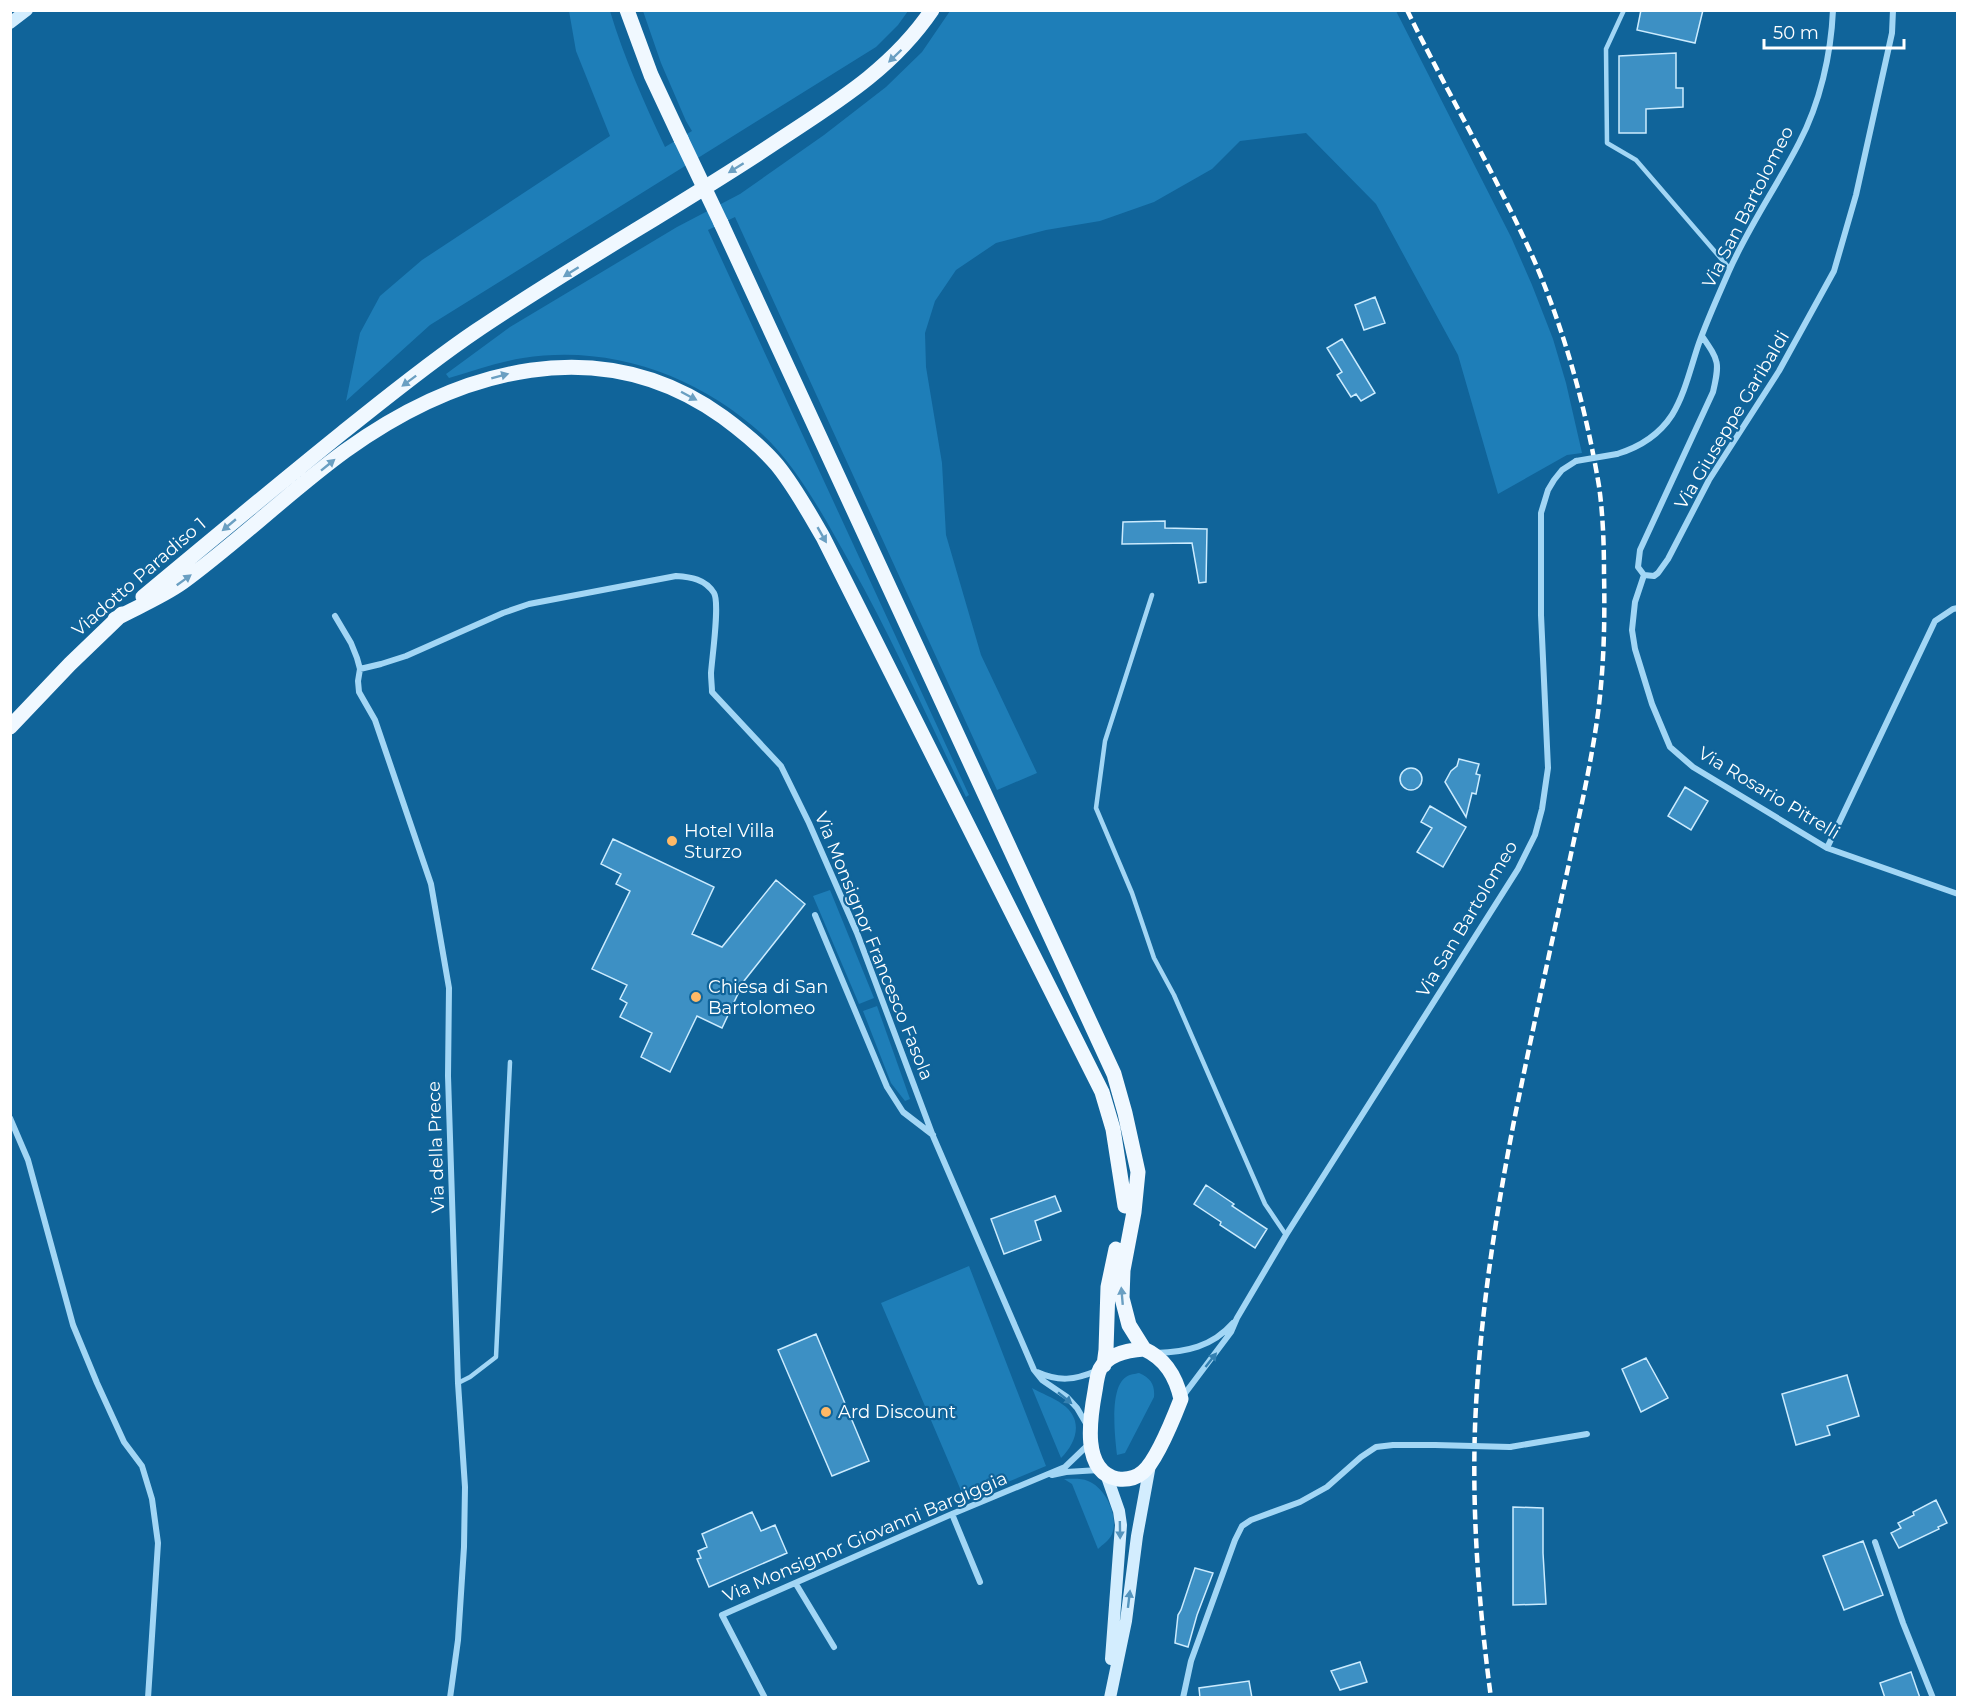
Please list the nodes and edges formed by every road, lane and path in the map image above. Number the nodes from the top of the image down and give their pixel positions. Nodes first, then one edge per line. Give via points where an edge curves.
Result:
1 (27, 10) edge
2 (627, 10) edge
3 (932, 10) edge
4 (1624, 10) edge
5 (1833, 10) edge
6 (1893, 10) edge
7 (10, 23) edge
8 (1730, 269) junction
9 (1702, 336) junction
10 (1644, 575) junction
11 (1152, 595) dead end
12 (1958, 608) edge
13 (334, 616) dead end
14 (115, 619) junction
15 (360, 669) junction
16 (10, 727) edge
17 (1827, 848) junction
18 (1958, 894) edge
19 (815, 915) dead end
20 (510, 1062) dead end
21 (10, 1118) edge
22 (933, 1136) junction
23 (1132, 1145) junction
24 (1125, 1206) junction
25 (1286, 1235) junction
26 (1237, 1318) junction
27 (1149, 1351) junction
28 (1102, 1367) junction
29 (1034, 1370) junction
30 (458, 1383) junction
31 (1181, 1400) junction
32 (1587, 1434) dead end
33 (1091, 1437) junction
34 (1150, 1465) junction
35 (1103, 1472) junction
36 (1040, 1478) junction
37 (952, 1514) junction
38 (1875, 1542) dead end
39 (980, 1582) dead end
40 (796, 1584) junction
41 (834, 1647) dead end
42 (148, 1698) edge
43 (450, 1698) edge
44 (765, 1698) edge
45 (1109, 1698) edge
46 (1183, 1698) edge
47 (1934, 1698) edge

1 - 7 main road
2 - 23 main road, bridge via 651,75 1113,1074
3 -> 14 main road, Viadotto Paradiso 1 via 900,51 846,96 475,332 379,404
4 - 8 lane via 1606,49 1607,143 1636,160
5 - 8 street, Via San Bartolomeo via 1827,63 1800,141
6 - 10 street, Via Giuseppe Garibaldi via 1892,33 1856,195 1834,271 1779,371 1709,480 1668,559 1654,576
8 - 9 street, Via San Bartolomeo
9 - 10 street, Via Giuseppe Garibaldi via 1717,358 1718,373 1713,392 1640,550 1638,567
9 - 25 street, Via San Bartolomeo, bridge via 1678,404 1653,436 1630,450 1576,461 1562,470 1548,490 1541,513 1548,768 1535,835 1518,869
10 - 17 street, Via Rosario Pitrelli via 1635,602 1632,630 1652,704 1670,747 1693,767
11 - 25 lane via 1105,741 1096,808 1132,892 1154,958 1174,995 1264,1204
12 - 17 street via 1935,621
13 - 15 street, Via della Prece via 351,643
14 - 16 main road, Viadotto Paradiso 1
14 -> 24 main road via 181,583 345,452 385,425 464,387 518,371 583,367 639,376 706,405 746,434 777,465 823,537 1102,1092 1113,1129
15 - 22 street, Via Monsignor Francesco Fasola via 405,656 529,604 676,576 700,580 716,598 712,692 782,766 857,933
15 - 30 street, Via della Prece via 359,692 375,720 431,884 449,988 448,1076
17 - 18 street, Via Rosario Pitrelli
19 - 22 street via 887,1087 903,1112
20 - 30 lane via 496,1357
21 - 42 street via 28,1160 73,1325 124,1442 142,1466 152,1499 158,1543
22 - 29 street, Via Monsignor Francesco Fasola
23 - 24 main road
27 -> 23 main road via 1129,1325 1122,1298 1137,1191 1138,1172
24 - 28 main road via 1108,1287
25 - 26 street, Via San Bartolomeo
26 - 27 street via 1208,1343 1180,1352
31 -> 26 street, Via San Bartolomeo
27 - 28 main road via 1121,1353
27 - 31 main road via 1173,1374
28 - 29 street via 1063,1380
28 - 33 main road via 1093,1401
29 -> 33 street via 1072,1402
30 - 43 street, Via della Prece via 465,1487 464,1547
31 - 34 main road
32 - 46 street, bridge via 1510,1447 1376,1448 1361,1456 1327,1487 1300,1502 1251,1520 1242,1526 1235,1540 1191,1661
33 - 35 main road via 1093,1457
33 - 36 street via 1065,1467
34 - 35 main road via 1129,1479 1113,1478
45 -> 34 main road via 1126,1621
35 - 36 street via 1066,1472
35 -> 45 main road via 1121,1525
36 - 37 street, Via Monsignor Giovanni Bargiggia
37 - 39 street
37 - 40 street, Via Monsignor Giovanni Bargiggia
38 - 47 street
40 - 41 street
40 - 44 street, Via Monsignor Giovanni Bargiggia via 722,1615

